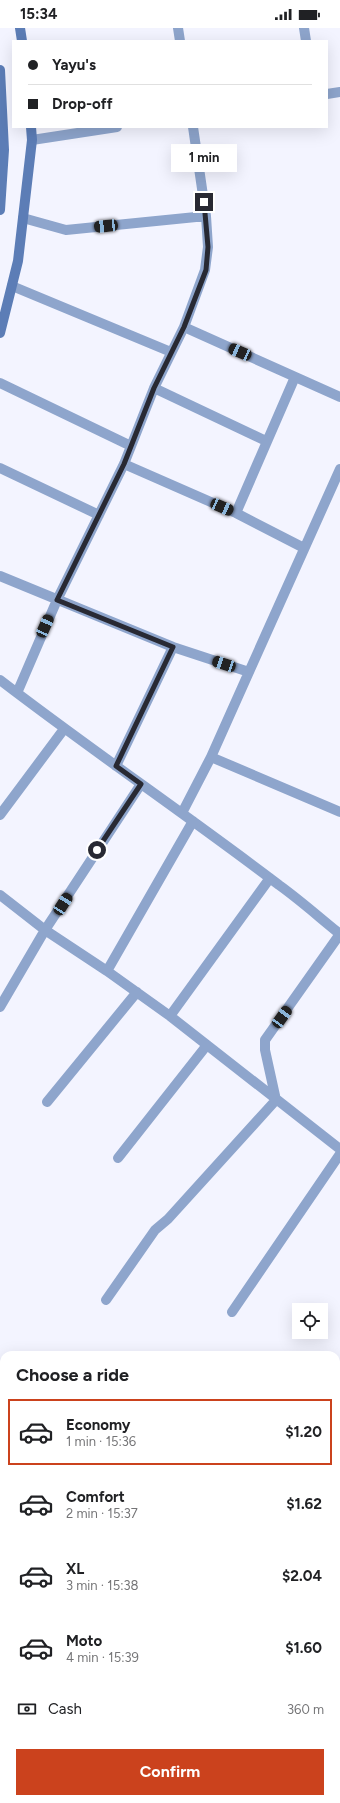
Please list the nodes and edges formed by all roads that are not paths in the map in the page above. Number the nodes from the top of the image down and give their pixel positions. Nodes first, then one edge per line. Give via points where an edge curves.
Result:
1 (20, 28) edge
2 (178, 28) edge
3 (304, 28) edge
4 (22, 40) edge
5 (180, 40) edge
6 (306, 40) edge
7 (0, 70) edge
8 (340, 92) edge
9 (328, 94) edge
10 (31, 128) edge
11 (111, 128) edge
12 (193, 128) edge
13 (32, 140) junction
14 (2, 150) edge
15 (0, 210) edge
16 (206, 216) junction
17 (23, 218) junction
18 (12, 286) junction
19 (184, 327) junction
20 (0, 333) edge
21 (171, 352) junction
22 (295, 377) junction
23 (0, 383) edge
24 (154, 388) junction
25 (340, 397) edge
26 (266, 441) junction
27 (131, 446) junction
28 (124, 464) junction
29 (0, 468) edge
30 (340, 469) edge
31 (236, 513) junction
32 (99, 515) junction
33 (304, 548) junction
34 (0, 576) edge
35 (57, 600) junction
36 (173, 647) junction
37 (249, 672) junction
38 (0, 680) edge
39 (16, 692) junction
40 (64, 729) junction
41 (211, 757) junction
42 (116, 766) junction
43 (141, 784) junction
44 (340, 812) edge
45 (182, 813) junction
46 (0, 815) edge
47 (193, 821) junction
48 (270, 878) junction
49 (0, 895) edge
50 (45, 930) junction
51 (107, 971) junction
52 (137, 992) junction
53 (0, 1007) edge
54 (170, 1016) junction
55 (207, 1045) junction
56 (276, 1100) junction
57 (47, 1102) dead end
58 (340, 1149) edge
59 (340, 1154) edge
60 (118, 1158) dead end
61 (106, 1300) dead end
62 (232, 1312) dead end

1 - 4 street
2 - 5 street
3 - 6 street
7 - 14 street
8 - 9 street
10 - 13 street
11 - 13 street
12 - 16 street
13 - 17 street
14 - 15 street
16 - 17 street via 66,230
16 - 19 street via 206,270
17 - 18 street
18 - 20 street
18 - 21 street
19 - 21 street
19 - 22 street
21 - 24 street
22 - 25 street
22 - 26 street
23 - 27 street
24 - 26 street
24 - 27 street
26 - 31 street
27 - 28 street
28 - 31 street
28 - 32 street
29 - 32 street
30 - 33 street
31 - 33 street
32 - 35 street
33 - 37 street
34 - 35 street
35 - 36 street
35 - 39 street
36 - 37 street
36 - 42 street
37 - 41 street
38 - 39 street
39 - 40 street
40 - 42 street
40 - 46 street
41 - 44 street
41 - 45 street
42 - 43 street
43 - 45 street
43 - 50 street
45 - 47 street
47 - 48 street
47 - 51 street
48 - 54 street
48 - 56 street via 340,934 265,1040
49 - 50 street
50 - 51 street
50 - 53 street
51 - 52 street
52 - 54 street
52 - 57 street
54 - 55 street
55 - 56 street
55 - 60 street
56 - 58 street
56 - 61 street via 168,1219 155,1230
59 - 62 street

